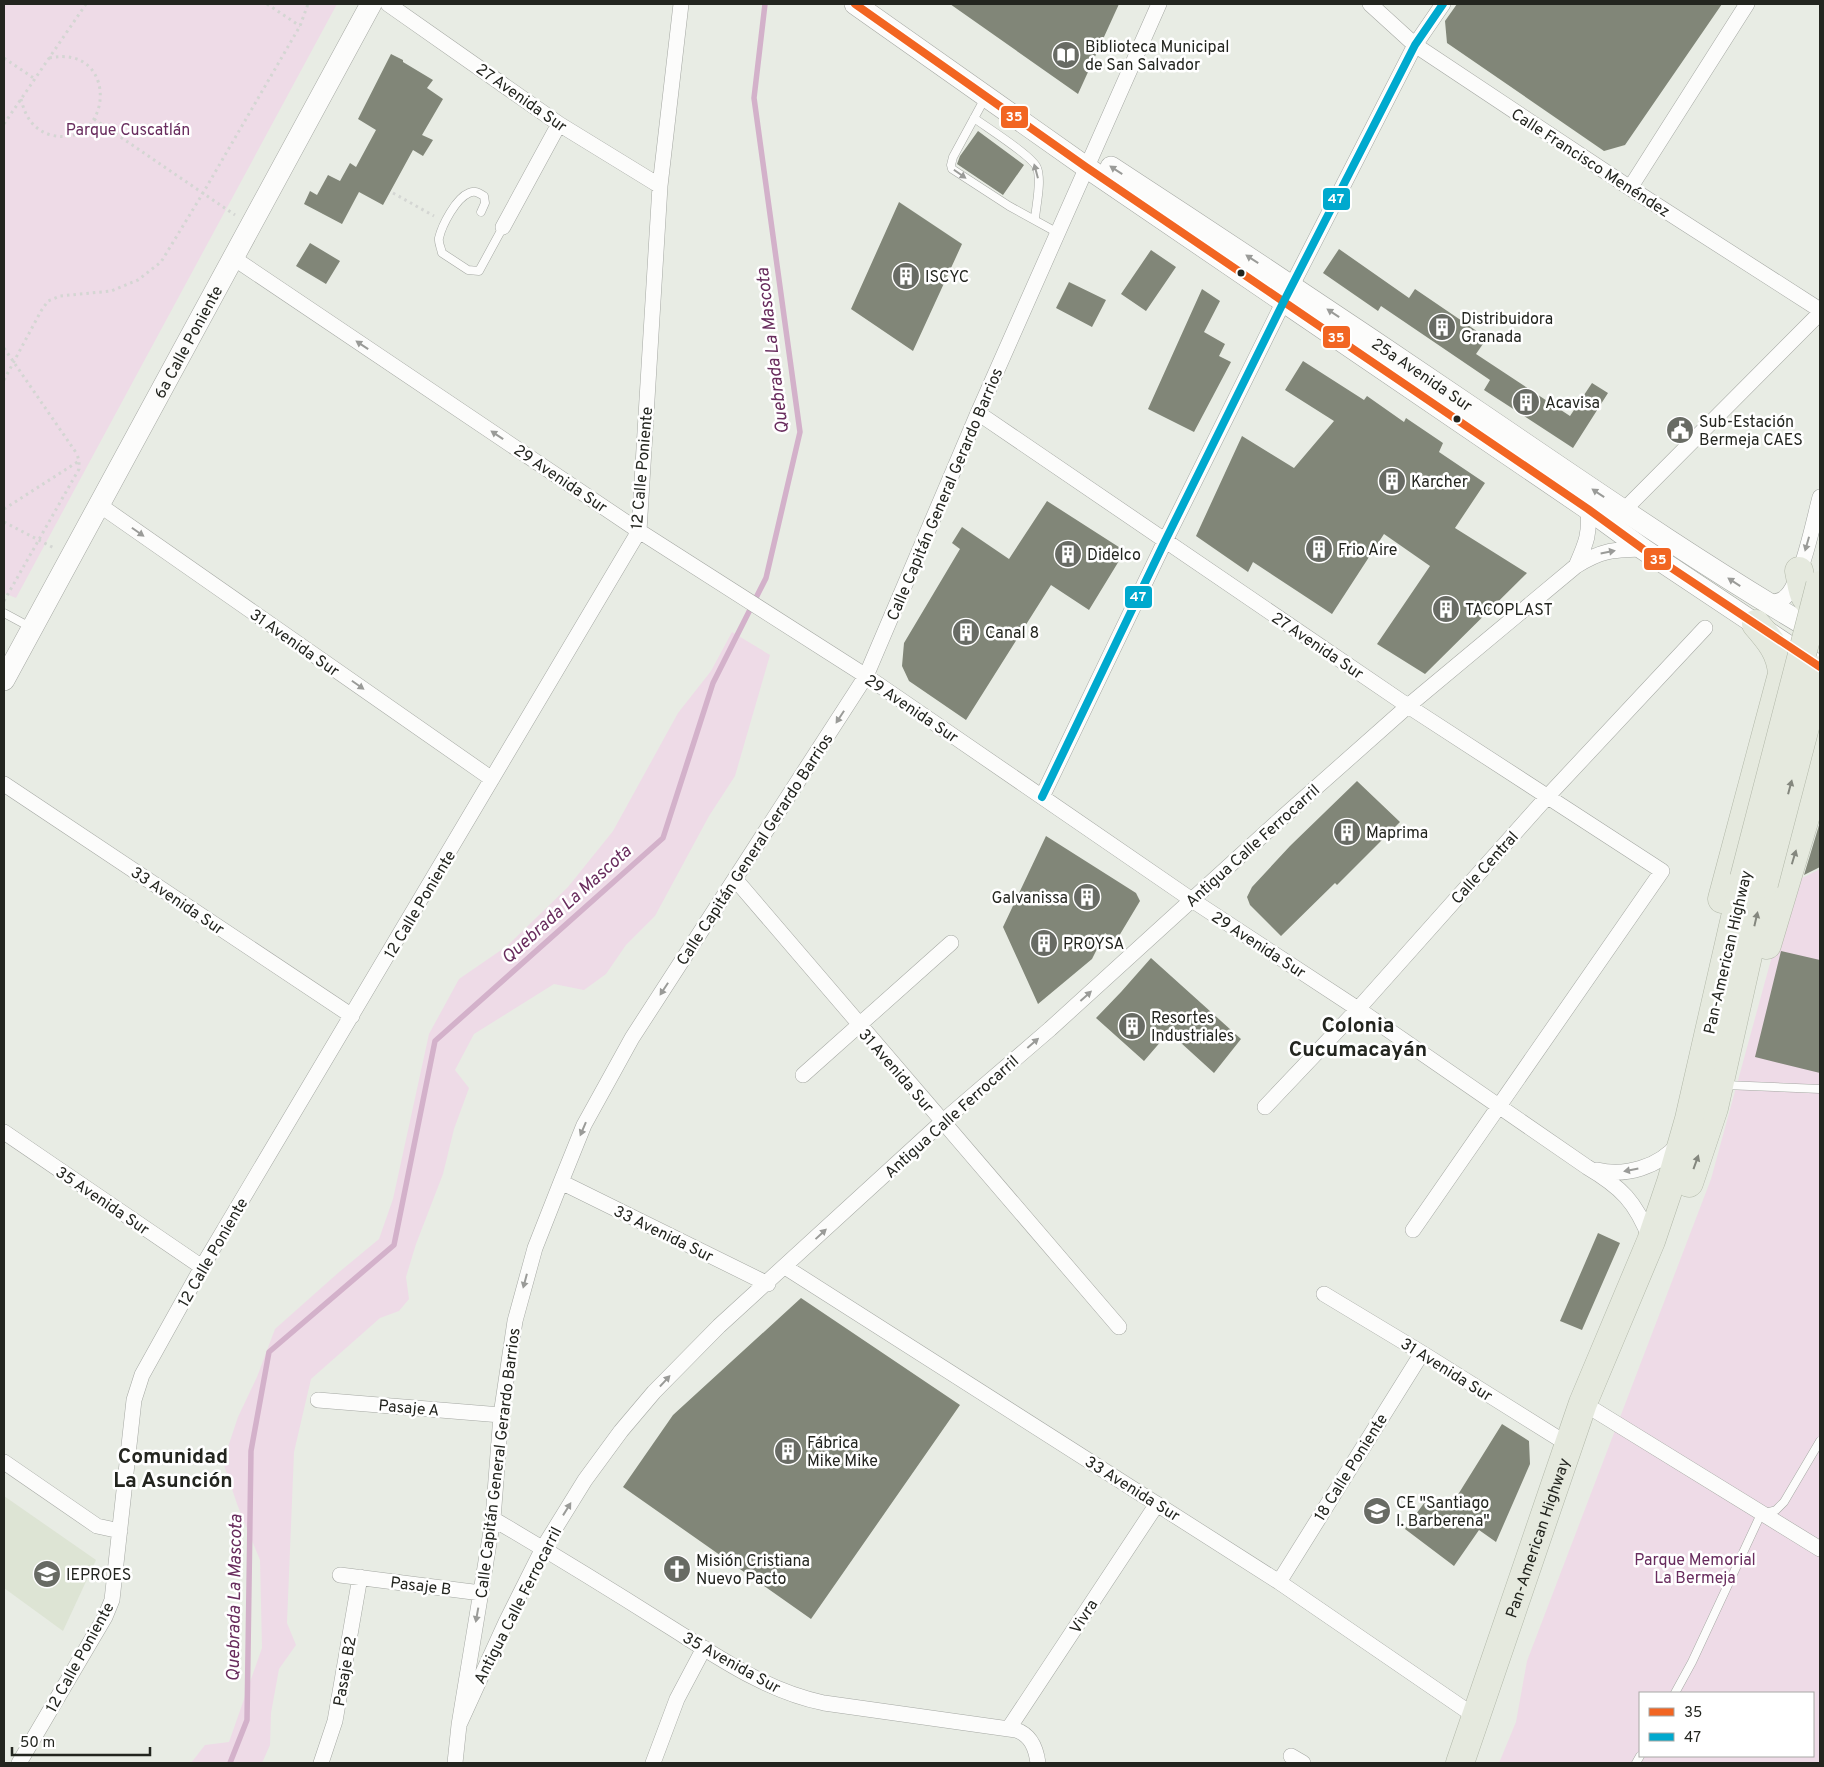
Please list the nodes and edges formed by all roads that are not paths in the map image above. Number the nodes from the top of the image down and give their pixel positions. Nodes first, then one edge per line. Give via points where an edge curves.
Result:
1 (371, 4) edge
2 (388, 4) edge
3 (681, 4) edge
4 (855, 4) edge
5 (880, 4) edge
6 (1370, 4) edge
7 (1443, 4) edge
8 (1747, 4) edge
9 (1157, 5) edge
10 (1414, 45) junction
11 (986, 96) junction
12 (974, 118) junction
13 (559, 124) junction
14 (1089, 161) junction
15 (660, 186) junction
16 (1630, 188) junction
17 (481, 212) dead end
18 (1035, 219) junction
19 (502, 227) joint
20 (1058, 233) junction
21 (232, 257) junction
22 (1288, 294) junction
23 (1820, 312) edge
24 (978, 412) junction
25 (1820, 497) edge
26 (98, 504) junction
27 (1588, 509) junction
28 (1624, 510) junction
29 (639, 531) junction
30 (1165, 542) junction
31 (1643, 549) junction
32 (1576, 566) junction
33 (1810, 578) edge
34 (1820, 609) edge
35 (4, 614) edge
36 (1761, 614) junction
37 (32, 627) junction
38 (1705, 628) dead end
39 (1820, 634) edge
40 (1820, 669) edge
41 (866, 676) junction
42 (4, 680) edge
43 (1408, 706) junction
44 (1764, 746) junction
45 (1820, 769) edge
46 (492, 779) junction
47 (4, 784) edge
48 (1042, 796) junction
49 (1547, 796) junction
50 (735, 879) junction
51 (1754, 881) junction
52 (1192, 900) junction
53 (951, 944) dead end
54 (1358, 1009) junction
55 (352, 1016) junction
56 (859, 1025) junction
57 (803, 1074) dead end
58 (1713, 1075) junction
59 (1820, 1089) edge
60 (1498, 1106) junction
61 (1265, 1107) dead end
62 (942, 1122) junction
63 (4, 1132) edge
64 (1685, 1135) junction
65 (1587, 1167) junction
66 (561, 1182) junction
67 (1413, 1230) dead end
68 (1651, 1241) junction
69 (202, 1267) junction
70 (785, 1267) junction
71 (768, 1284) junction
72 (1324, 1294) dead end
73 (1620, 1315) junction
74 (1119, 1327) dead end
75 (1422, 1353) junction
76 (318, 1400) dead end
77 (1583, 1403) junction
78 (501, 1415) junction
79 (1820, 1441) edge
80 (1569, 1445) junction
81 (4, 1462) edge
82 (1158, 1504) junction
83 (1761, 1514) junction
84 (493, 1519) junction
85 (120, 1531) junction
86 (543, 1548) junction
87 (1820, 1549) edge
88 (340, 1575) dead end
89 (360, 1577) junction
90 (1279, 1582) junction
91 (481, 1593) junction
92 (704, 1648) junction
93 (1676, 1692) edge
94 (1476, 1716) junction
95 (459, 1725) junction
96 (1009, 1728) junction
97 (20, 1763) edge
98 (321, 1763) edge
99 (455, 1763) edge
100 (653, 1763) edge
101 (1038, 1763) edge
102 (1460, 1763) edge

1 - 21 street, 6a Calle Poniente
2 - 13 street, 27 Avenida Sur
3 - 15 street, 12 Calle Poniente
4 - 11 street, 25a Avenida Sur
5 - 14 street, 25a Avenida Sur
6 - 10 street, Calle Francisco Menéndez
7 - 10 street
8 - 16 street
9 - 14 street, Calle Capitán General Gerardo Barrios
10 - 16 street, Calle Francisco Menéndez
10 - 22 street
11 - 12 lane
11 - 14 street, 25a Avenida Sur
18 -> 12 lane via 1039,176 1034,162
12 -> 18 lane via 953,157 952,169
13 - 15 street, 27 Avenida Sur
13 - 19 street
14 - 20 street, Calle Capitán General Gerardo Barrios
14 - 22 street, 25a Avenida Sur
15 - 29 street, 12 Calle Poniente
16 - 23 street, Calle Francisco Menéndez
17 - 19 lane via 484,196 469,192 460,200 439,240 442,253 468,270 478,271
18 - 20 lane
20 - 24 street, Calle Capitán General Gerardo Barrios
21 - 26 street, 6a Calle Poniente
29 -> 21 street, 29 Avenida Sur
22 - 27 street, 25a Avenida Sur
28 -> 22 street, 25a Avenida Sur
22 - 30 street
23 - 28 street
24 - 30 street, 27 Avenida Sur
24 - 41 street, Calle Capitán General Gerardo Barrios
25 -> 33 street
26 - 37 street, 6a Calle Poniente
26 -> 46 street, 31 Avenida Sur
27 - 31 street, 25a Avenida Sur
27 - 32 street, Antigua Calle Ferrocarril via 1588,539
36 -> 28 street, 25a Avenida Sur
29 - 41 street, 29 Avenida Sur
29 - 46 street, 12 Calle Poniente
30 - 43 street, 27 Avenida Sur
30 - 48 street
32 -> 31 street, Antigua Calle Ferrocarril via 1606,551
31 - 36 street, 25a Avenida Sur
32 - 43 street, Antigua Calle Ferrocarril
33 - 34 highway via 1803,595
33 - 36 street
33 - 51 highway, Pan-American Highway, bridge
35 - 37 lane
36 - 39 street, 25a Avenida Sur
36 - 40 street, 25a Avenida Sur
36 - 44 highway via 1781,663 1782,674
37 - 42 street, 6a Calle Poniente
38 - 49 street, Calle Central
51 -> 40 highway, Pan-American Highway, bridge
41 - 48 street, 29 Avenida Sur
41 -> 50 street, Calle Capitán General Gerardo Barrios
43 - 49 street, 27 Avenida Sur
43 - 52 street, Antigua Calle Ferrocarril
44 - 45 highway via 1780,722 1791,718 1803,719 1816,733
44 - 58 highway via 1719,909 1707,966 1702,1006
58 -> 45 highway via 1742,1031
46 - 55 street, 12 Calle Poniente
47 - 55 street, 33 Avenida Sur
48 - 52 street, 29 Avenida Sur
49 - 54 street, Calle Central
49 - 60 street, 27 Avenida Sur via 1662,871
50 - 56 street, 31 Avenida Sur
50 -> 66 street, Calle Capitán General Gerardo Barrios via 632,1038 584,1125
51 - 58 highway, Pan-American Highway
52 - 54 street, 29 Avenida Sur
62 -> 52 street, Antigua Calle Ferrocarril
53 - 56 street
54 - 60 street, 29 Avenida Sur
54 - 61 street, Calle Central
55 - 69 street, 12 Calle Poniente
56 - 57 street
56 - 62 street, 31 Avenida Sur
58 - 59 lane
58 - 64 highway, Pan-American Highway
73 -> 58 highway, Pan-American Highway via 1666,1236 1683,1198 1714,1108
60 - 65 street, 29 Avenida Sur
60 - 67 street
70 -> 62 street, Antigua Calle Ferrocarril
62 - 74 street, 31 Avenida Sur
63 - 69 street, 35 Avenida Sur
64 -> 65 street, 29 Avenida Sur via 1673,1150 1641,1168 1605,1172
64 - 68 highway, Pan-American Highway
65 - 68 street, 29 Avenida Sur via 1609,1179 1627,1196 1642,1217
66 - 71 street, 33 Avenida Sur
66 -> 78 street, Calle Capitán General Gerardo Barrios via 535,1248 521,1297
68 - 73 highway, Pan-American Highway
69 - 85 street, 12 Calle Poniente via 142,1375 134,1400
70 - 71 street, Antigua Calle Ferrocarril
70 - 82 street, 33 Avenida Sur
86 -> 71 street, Antigua Calle Ferrocarril via 585,1480 654,1392 719,1326
72 - 75 street, 31 Avenida Sur
73 - 77 highway, Pan-American Highway
75 - 80 street, 31 Avenida Sur
75 - 90 street, 18 Calle Poniente
76 - 78 street, Pasaje A
77 - 80 highway, Pan-American Highway
77 - 83 street
78 - 84 street, Calle Capitán General Gerardo Barrios
79 - 83 lane via 1784,1502 1776,1510
80 - 94 highway, Pan-American Highway
81 - 85 street via 97,1526
82 - 90 street, 33 Avenida Sur
82 - 96 street, Vivra
83 - 87 street
83 - 93 lane
84 - 86 street, 35 Avenida Sur
84 - 91 street, Calle Capitán General Gerardo Barrios
85 - 97 street, 12 Calle Poniente via 112,1600 105,1617
86 - 92 street, 35 Avenida Sur
86 - 95 street, Antigua Calle Ferrocarril
88 - 89 street
89 - 91 street, Pasaje B
89 - 98 street, Pasaje B2 via 335,1721
90 - 94 street, 33 Avenida Sur
91 -> 95 street, Calle Capitán General Gerardo Barrios
92 - 96 street, 35 Avenida Sur via 775,1688 810,1700
92 - 100 street via 677,1699
94 - 102 highway, Pan-American Highway
95 - 99 street, Antigua Calle Ferrocarril
96 - 101 street, 35 Avenida Sur via 1027,1735 1035,1747

